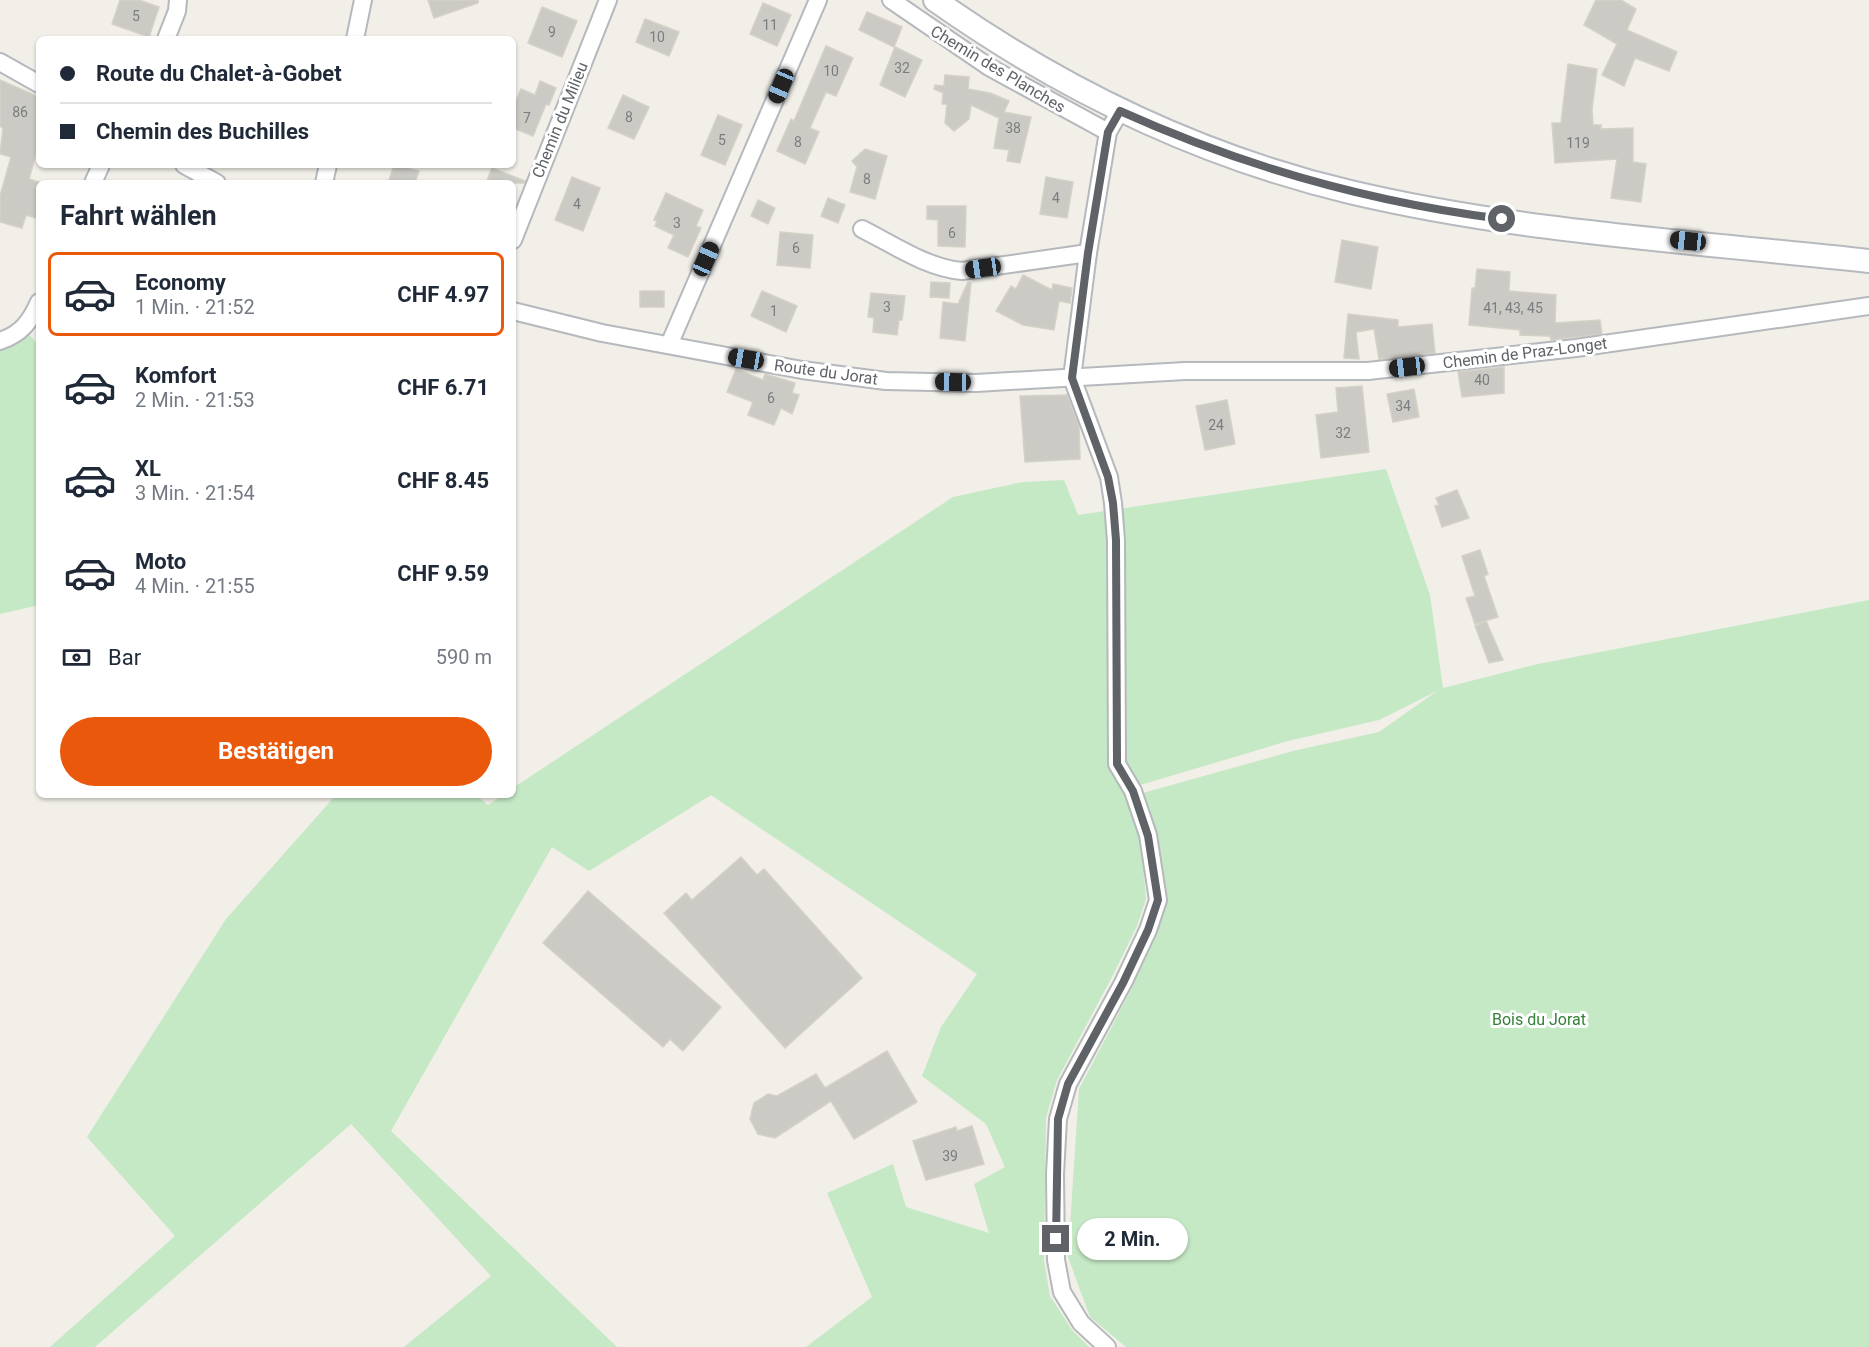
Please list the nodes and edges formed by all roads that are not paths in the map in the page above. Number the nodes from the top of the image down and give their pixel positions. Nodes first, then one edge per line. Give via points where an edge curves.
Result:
1 (178, 0) edge
2 (363, 0) edge
3 (608, 0) edge
4 (818, 0) edge
5 (891, 0) edge
6 (935, 0) edge
7 (167, 36) edge
8 (356, 36) edge
9 (0, 62) edge
10 (36, 82) edge
11 (1120, 111) junction
12 (1108, 132) junction
13 (190, 168) edge
14 (212, 180) edge
15 (862, 229) dead end
16 (516, 232) edge
17 (1088, 253) junction
18 (1869, 261) edge
19 (1869, 306) edge
20 (36, 307) edge
21 (516, 312) edge
22 (0, 341) edge
23 (669, 345) junction
24 (1072, 378) junction
25 (1107, 1347) edge

1 - 7 street
2 - 8 street
3 - 16 street, Chemin du Milieu
4 - 23 street
5 - 12 street, Chemin des Planches via 989,67
6 - 11 main road via 1025,60
9 - 10 street
11 - 12 street
11 - 18 main road via 1196,144 1275,171 1402,203 1571,228
12 - 17 street
13 - 14 street
15 - 17 street via 949,270
17 - 24 street
19 - 24 street, Chemin de Praz-Longet via 1576,348 1368,371 1185,371
20 - 22 street via 24,328
21 - 23 street, Route du Jorat
23 - 24 street, Route du Jorat via 886,381 975,383
24 - 25 street via 1108,477 1113,503 1117,764 1133,791 1148,836 1158,900 1123,983 1068,1084 1058,1119 1056,1260 1062,1292 1082,1323

